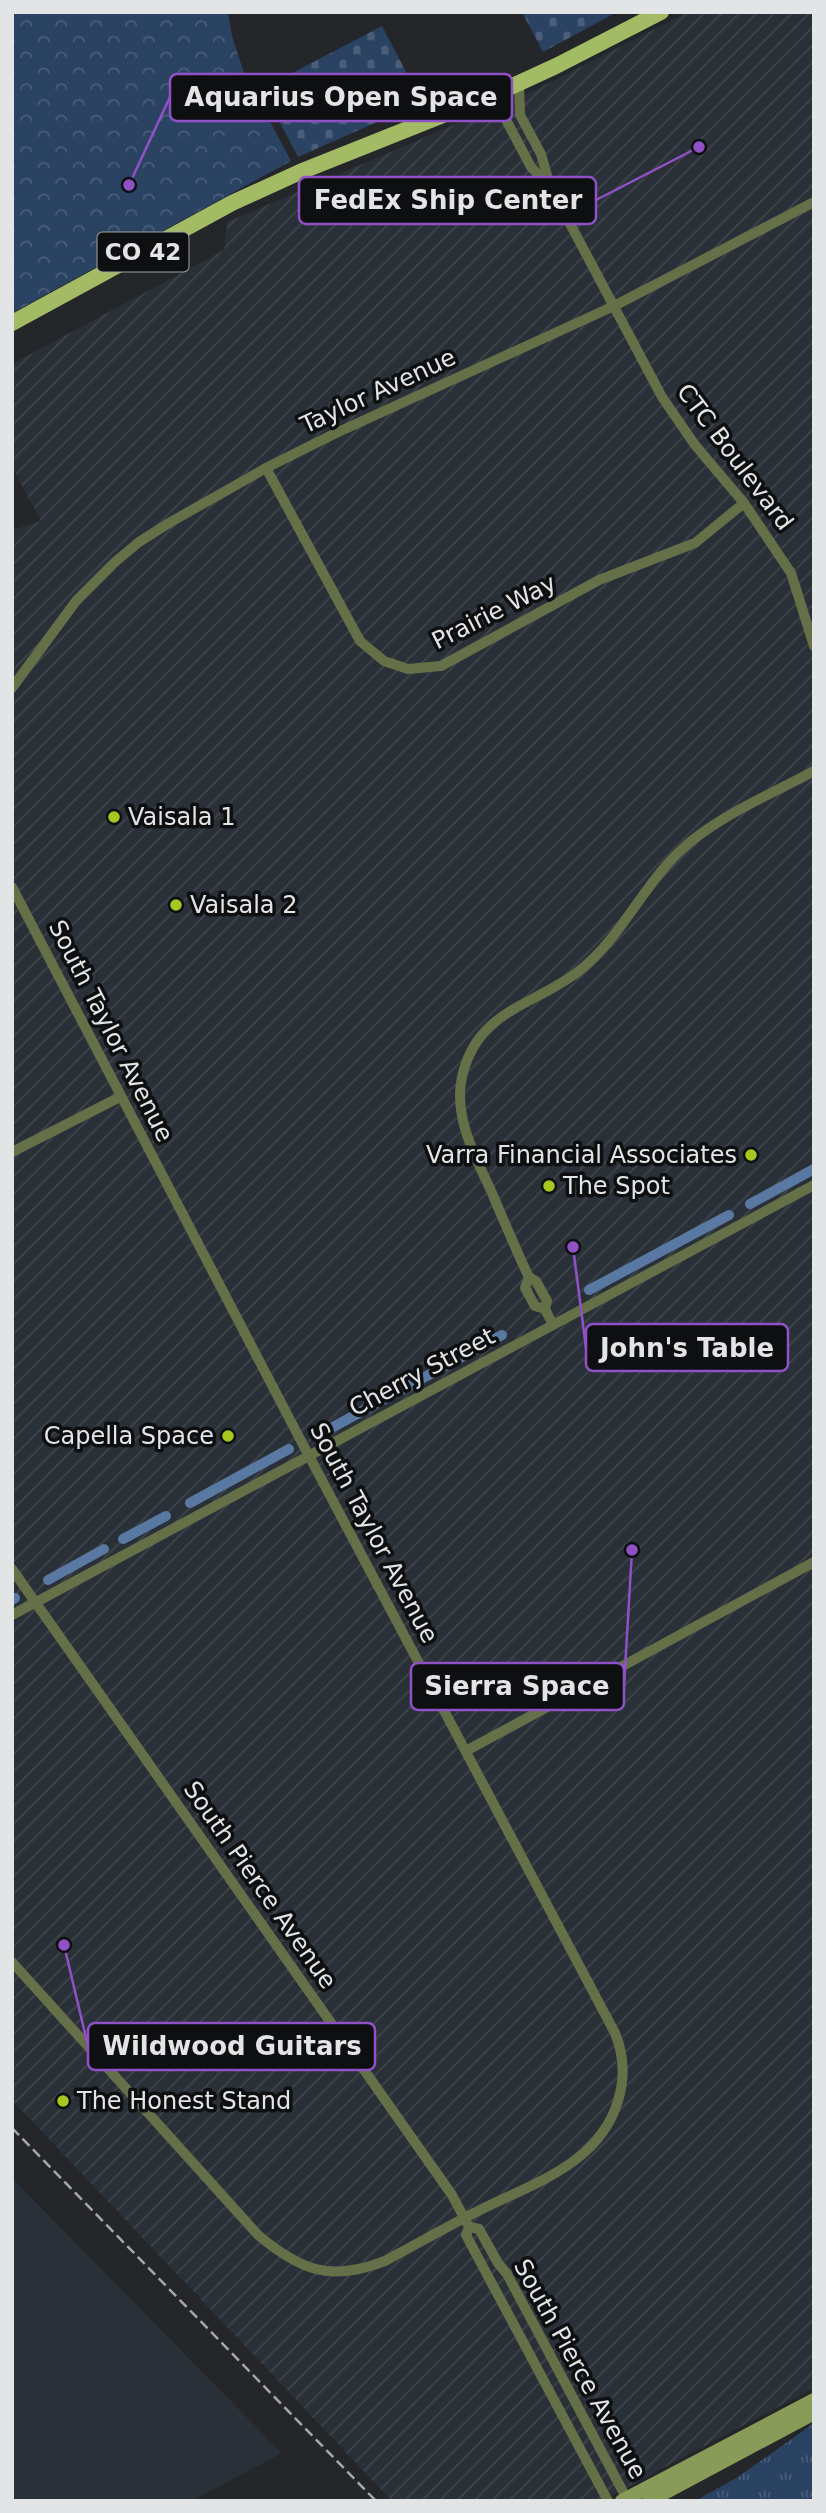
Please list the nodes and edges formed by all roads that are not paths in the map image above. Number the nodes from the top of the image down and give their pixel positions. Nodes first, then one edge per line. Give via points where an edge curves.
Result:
1 (661, 12) edge
2 (519, 83) junction
3 (493, 95) junction
4 (550, 186) junction
5 (814, 202) edge
6 (614, 306) junction
7 (12, 323) edge
8 (265, 468) junction
9 (744, 503) junction
10 (814, 646) edge
11 (12, 688) edge
12 (814, 771) edge
13 (12, 887) edge
14 (120, 1097) junction
15 (12, 1152) edge
16 (814, 1185) edge
17 (553, 1325) junction
18 (309, 1455) junction
19 (814, 1562) edge
20 (12, 1569) edge
21 (36, 1603) junction
22 (12, 1615) edge
23 (466, 1751) junction
24 (12, 1962) edge
25 (467, 2222) junction
26 (814, 2400) edge
27 (814, 2413) edge
28 (626, 2500) edge
29 (608, 2501) edge
30 (649, 2501) edge

1 - 2 main road, CO 42
2 - 3 main road, CO 42
2 - 4 street, CTC Boulevard via 520,115 541,154
3 - 4 street, CTC Boulevard via 531,167
3 - 7 main road, CO 42 via 232,203
4 - 6 street, CTC Boulevard
5 - 6 street, Taylor Avenue
6 - 8 street, Taylor Avenue
6 - 9 street, CTC Boulevard via 678,422
8 - 9 street, Prairie Way via 360,642 384,661 408,669 441,666 599,580 695,543
8 - 11 street, Taylor Avenue via 169,523 115,562 76,601
9 - 10 street, CTC Boulevard via 796,582
12 - 17 street via 697,837 670,861 603,948 579,971 490,1024 471,1050 461,1078 460,1107 466,1132 529,1278 525,1288
13 - 14 street, South Taylor Avenue
14 - 15 street
14 - 18 street, South Taylor Avenue
16 - 17 street, Cherry Street
17 - 18 street, Cherry Street
18 - 21 street, Cherry Street
18 - 23 street, South Taylor Avenue
19 - 23 street
20 - 21 street, South Pierce Avenue
21 - 22 street, Cherry Street
21 - 25 street, South Pierce Avenue
23 - 25 street, South Taylor Avenue via 615,2033 624,2072 613,2118 598,2141 571,2164
24 - 25 street, South Taylor Avenue via 249,2225 283,2256 328,2272 355,2271
25 - 28 street, South Pierce Avenue via 479,2229 507,2274
25 - 29 street, South Pierce Avenue via 466,2235
26 - 28 main road
27 - 30 main road

